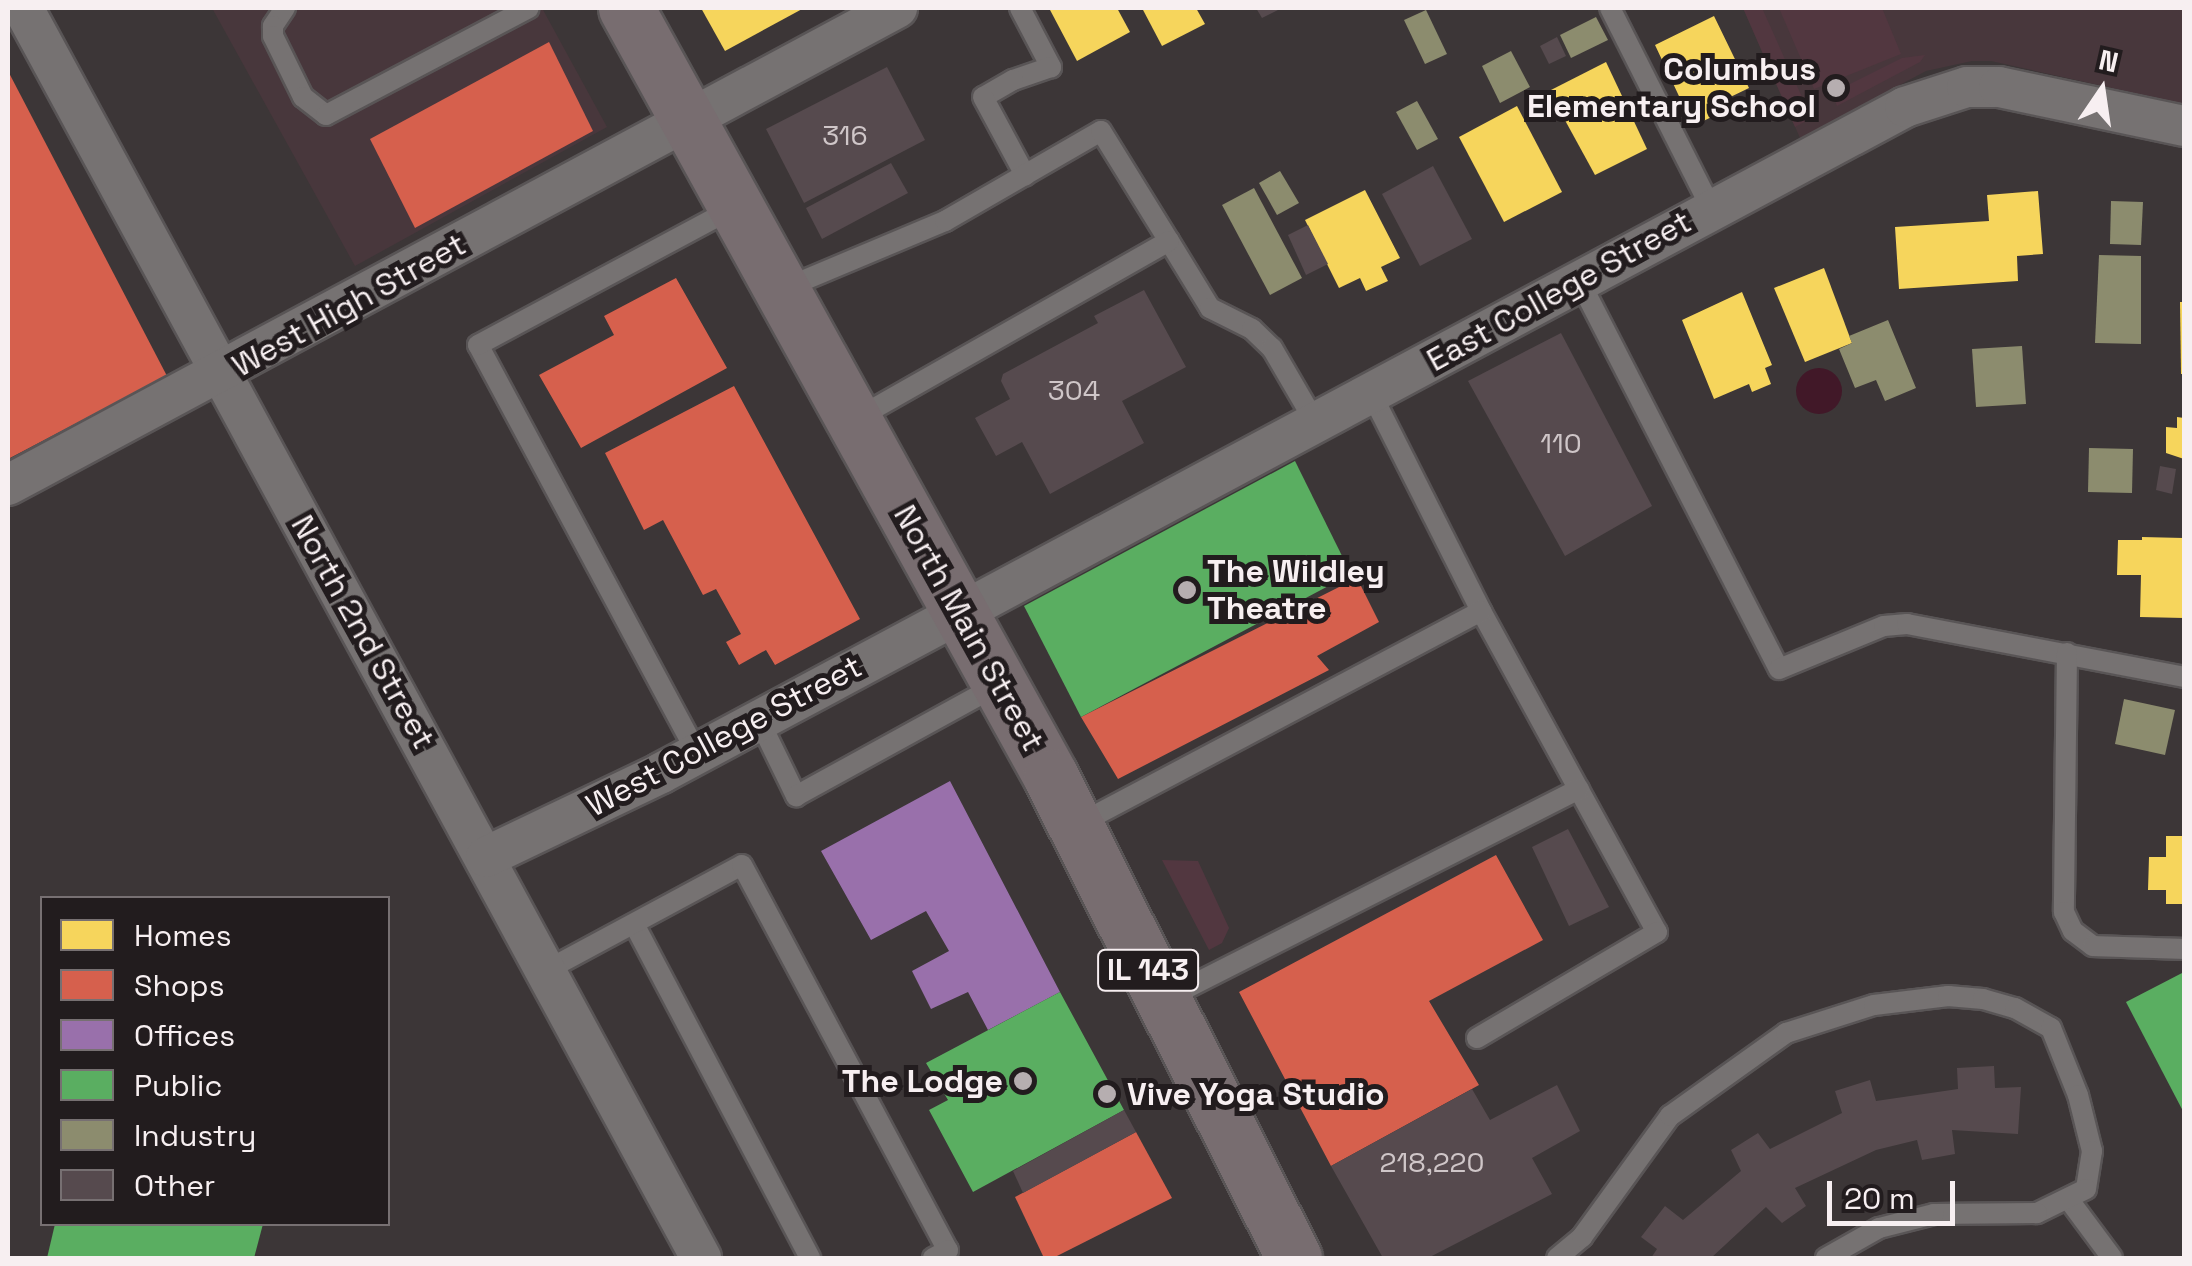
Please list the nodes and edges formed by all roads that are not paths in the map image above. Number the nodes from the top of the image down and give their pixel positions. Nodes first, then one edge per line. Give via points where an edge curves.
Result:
1 (22, 8) edge
2 (286, 8) edge
3 (529, 8) edge
4 (626, 8) edge
5 (898, 8) edge
6 (1020, 8) edge
7 (1610, 8) edge
8 (688, 120) junction
9 (2184, 126) edge
10 (1025, 175) junction
11 (736, 207) junction
12 (1711, 208) junction
13 (1169, 241) junction
14 (1580, 282) junction
15 (782, 290) junction
16 (222, 374) junction
17 (1372, 392) junction
18 (854, 420) junction
19 (1315, 422) junction
20 (8, 485) edge
21 (960, 610) junction
22 (1481, 611) junction
23 (2067, 653) junction
24 (2184, 676) edge
25 (1000, 684) junction
26 (759, 720) junction
27 (697, 753) junction
28 (1579, 790) junction
29 (1076, 826) junction
30 (486, 857) junction
31 (634, 924) junction
32 (2184, 950) edge
33 (548, 970) junction
34 (1164, 1000) junction
35 (1477, 1038) dead end
36 (2070, 1200) junction
37 (701, 1258) edge
38 (810, 1258) edge
39 (933, 1258) edge
40 (1294, 1258) edge
41 (1558, 1258) edge
42 (1826, 1258) edge
43 (2112, 1258) edge

1 - 16 street, North 2nd Street
2 - 3 lane via 272,26 273,36 302,98 326,115
4 - 8 main road, North Main Street / IL 143
5 - 8 street, West High Street
6 - 10 lane via 1051,67 983,97
7 - 12 lane
8 - 11 main road, North Main Street / IL 143
8 - 16 street, West High Street
9 - 12 street, East College Street via 2032,92 1967,87 1906,107
10 - 13 lane via 1101,131
10 - 15 lane via 945,221
11 - 15 main road, North Main Street / IL 143
11 - 27 lane via 478,345
12 - 14 street, East College Street
13 - 18 lane
13 - 19 lane via 1210,308 1252,329 1272,348
14 - 17 street, East College Street
14 - 23 lane via 1779,668 1884,626 1906,624
15 - 18 main road, North Main Street / IL 143
16 - 20 street, West High Street
16 - 30 street, North 2nd Street
17 - 19 street, East College Street
17 - 22 lane
18 - 21 main road, North Main Street / IL 143
19 - 21 street, East College Street
21 - 25 main road, North Main Street / IL 143
21 - 26 street, West College Street
22 - 28 lane
22 - 29 lane
23 - 24 lane
23 - 32 lane via 2064,912 2072,931 2093,946
25 - 26 lane via 796,796
25 - 29 main road, North Main Street / IL 143
26 - 27 street, West College Street
27 - 30 street, West College Street
28 - 34 lane
28 - 35 lane via 1657,932
29 - 34 main road, North Main Street / IL 143
30 - 33 street, North 2nd Street
31 - 33 lane
31 - 38 lane
31 - 39 lane via 742,865 948,1250
33 - 37 street, North 2nd Street
34 - 40 main road, North Main Street / IL 143
36 - 41 lane via 2086,1190 2092,1151 2051,1028 1983,998 1910,1000 1786,1033 1670,1116 1582,1237
36 - 42 lane via 2037,1213 1934,1214 1880,1228
36 - 43 lane

